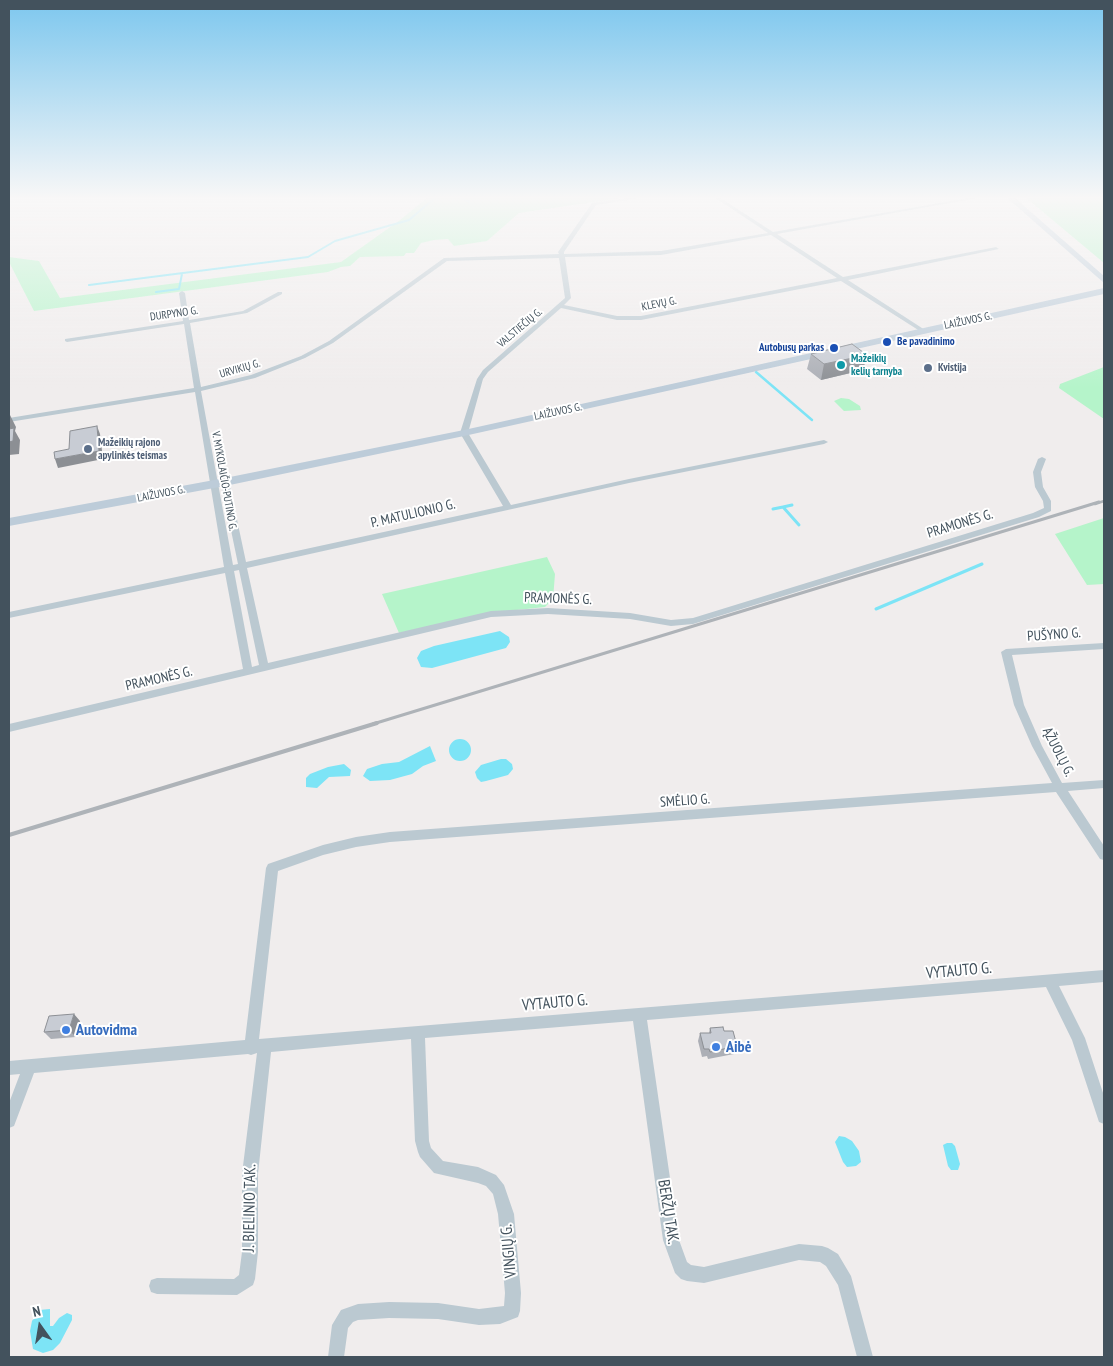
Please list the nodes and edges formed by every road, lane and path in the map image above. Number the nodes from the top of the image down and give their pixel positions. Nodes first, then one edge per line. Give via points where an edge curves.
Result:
1 (444, 261) edge
2 (561, 261) edge
3 (815, 261) edge
4 (937, 261) edge
5 (1082, 261) edge
6 (841, 278) junction
7 (1104, 280) edge
8 (1104, 291) edge
9 (182, 293) dead end
10 (280, 293) dead end
11 (561, 306) junction
12 (188, 322) junction
13 (923, 331) junction
14 (67, 340) dead end
15 (197, 390) junction
16 (9, 420) edge
17 (464, 433) junction
18 (824, 442) dead end
19 (1042, 459) dead end
20 (225, 482) junction
21 (213, 484) junction
22 (508, 507) junction
23 (9, 522) edge
24 (243, 566) junction
25 (229, 569) junction
26 (9, 615) edge
27 (1104, 646) edge
28 (1006, 652) joint
29 (264, 668) junction
30 (248, 672) junction
31 (9, 728) edge
32 (1104, 784) edge
33 (1059, 787) junction
34 (1104, 855) edge
35 (272, 868) joint
36 (1104, 976) edge
37 (1050, 981) junction
38 (639, 1014) junction
39 (418, 1032) junction
40 (258, 1047) junction
41 (30, 1066) junction
42 (9, 1068) edge
43 (1104, 1116) edge
44 (9, 1121) edge
45 (158, 1286) dead end
46 (336, 1357) edge
47 (865, 1357) edge

1 - 15 street, URVIKIŲ G. via 318,349 240,382
2 - 11 street, VALSTIEČIŲ G. via 568,298
3 - 6 street
4 - 6 street, KLEVŲ G.
5 - 7 main road
6 - 11 street, KLEVŲ G. via 629,319
6 - 13 street
8 - 13 main road, LAIŽUVOS G.
9 - 12 street, V. MYKOLAIČIO-PUTINO G.
10 - 12 street, DURPYNO G. via 245,312
11 - 17 street, VALSTIEČIŲ G. via 485,371
12 - 14 street, DURPYNO G.
12 - 15 street, V. MYKOLAIČIO-PUTINO G.
13 - 17 main road, LAIŽUVOS G.
15 - 16 street, URVIKIŲ G.
15 - 21 street, V. MYKOLAIČIO-PUTINO G.
17 - 20 main road, LAIŽUVOS G.
17 - 22 street
18 - 22 street, P. MATULIONIO G.
19 - 29 street, PRAMONĖS G. via 1037,472 1048,508 1036,515 693,621 671,623 630,616 548,611 491,614
20 - 21 main road, LAIŽUVOS G.
20 - 24 street, V. MYKOLAIČIO-PUTINO G.
21 - 23 main road, LAIŽUVOS G.
21 - 25 street, V. MYKOLAIČIO-PUTINO G.
22 - 24 street, P. MATULIONIO G.
24 - 25 street, P. MATULIONIO G.
24 - 29 street, V. MYKOLAIČIO-PUTINO G.
25 - 26 street, P. MATULIONIO G.
25 - 30 street, V. MYKOLAIČIO-PUTINO G.
27 - 28 street, PUŠYNO G.
28 - 33 street, ĄŽUOLŲ G. via 1019,705
29 - 30 street, PRAMONĖS G.
30 - 31 street, PRAMONĖS G.
32 - 33 street, SMĖLIO G.
33 - 34 street, ĄŽUOLŲ G.
33 - 35 street, SMĖLIO G. via 390,837 341,845
35 - 40 street, J. BIELINIO TAK.
36 - 37 street, VYTAUTO G.
37 - 38 street, VYTAUTO G.
37 - 43 street via 1078,1038
38 - 39 street, VYTAUTO G.
38 - 47 street, BERŽŲ TAK. via 671,1240 681,1267 687,1273 704,1275 799,1252 822,1254 840,1270
39 - 40 street, VYTAUTO G.
39 - 46 street, VINGIŲ G. via 425,1152 438,1168 478,1175 491,1180 499,1190 506,1214 512,1311 500,1316 480,1317 438,1311 358,1312 347,1316 340,1325
40 - 41 street, VYTAUTO G.
40 - 45 street, J. BIELINIO TAK. via 250,1252 246,1279 236,1287
41 - 42 street, VYTAUTO G.
41 - 44 street

